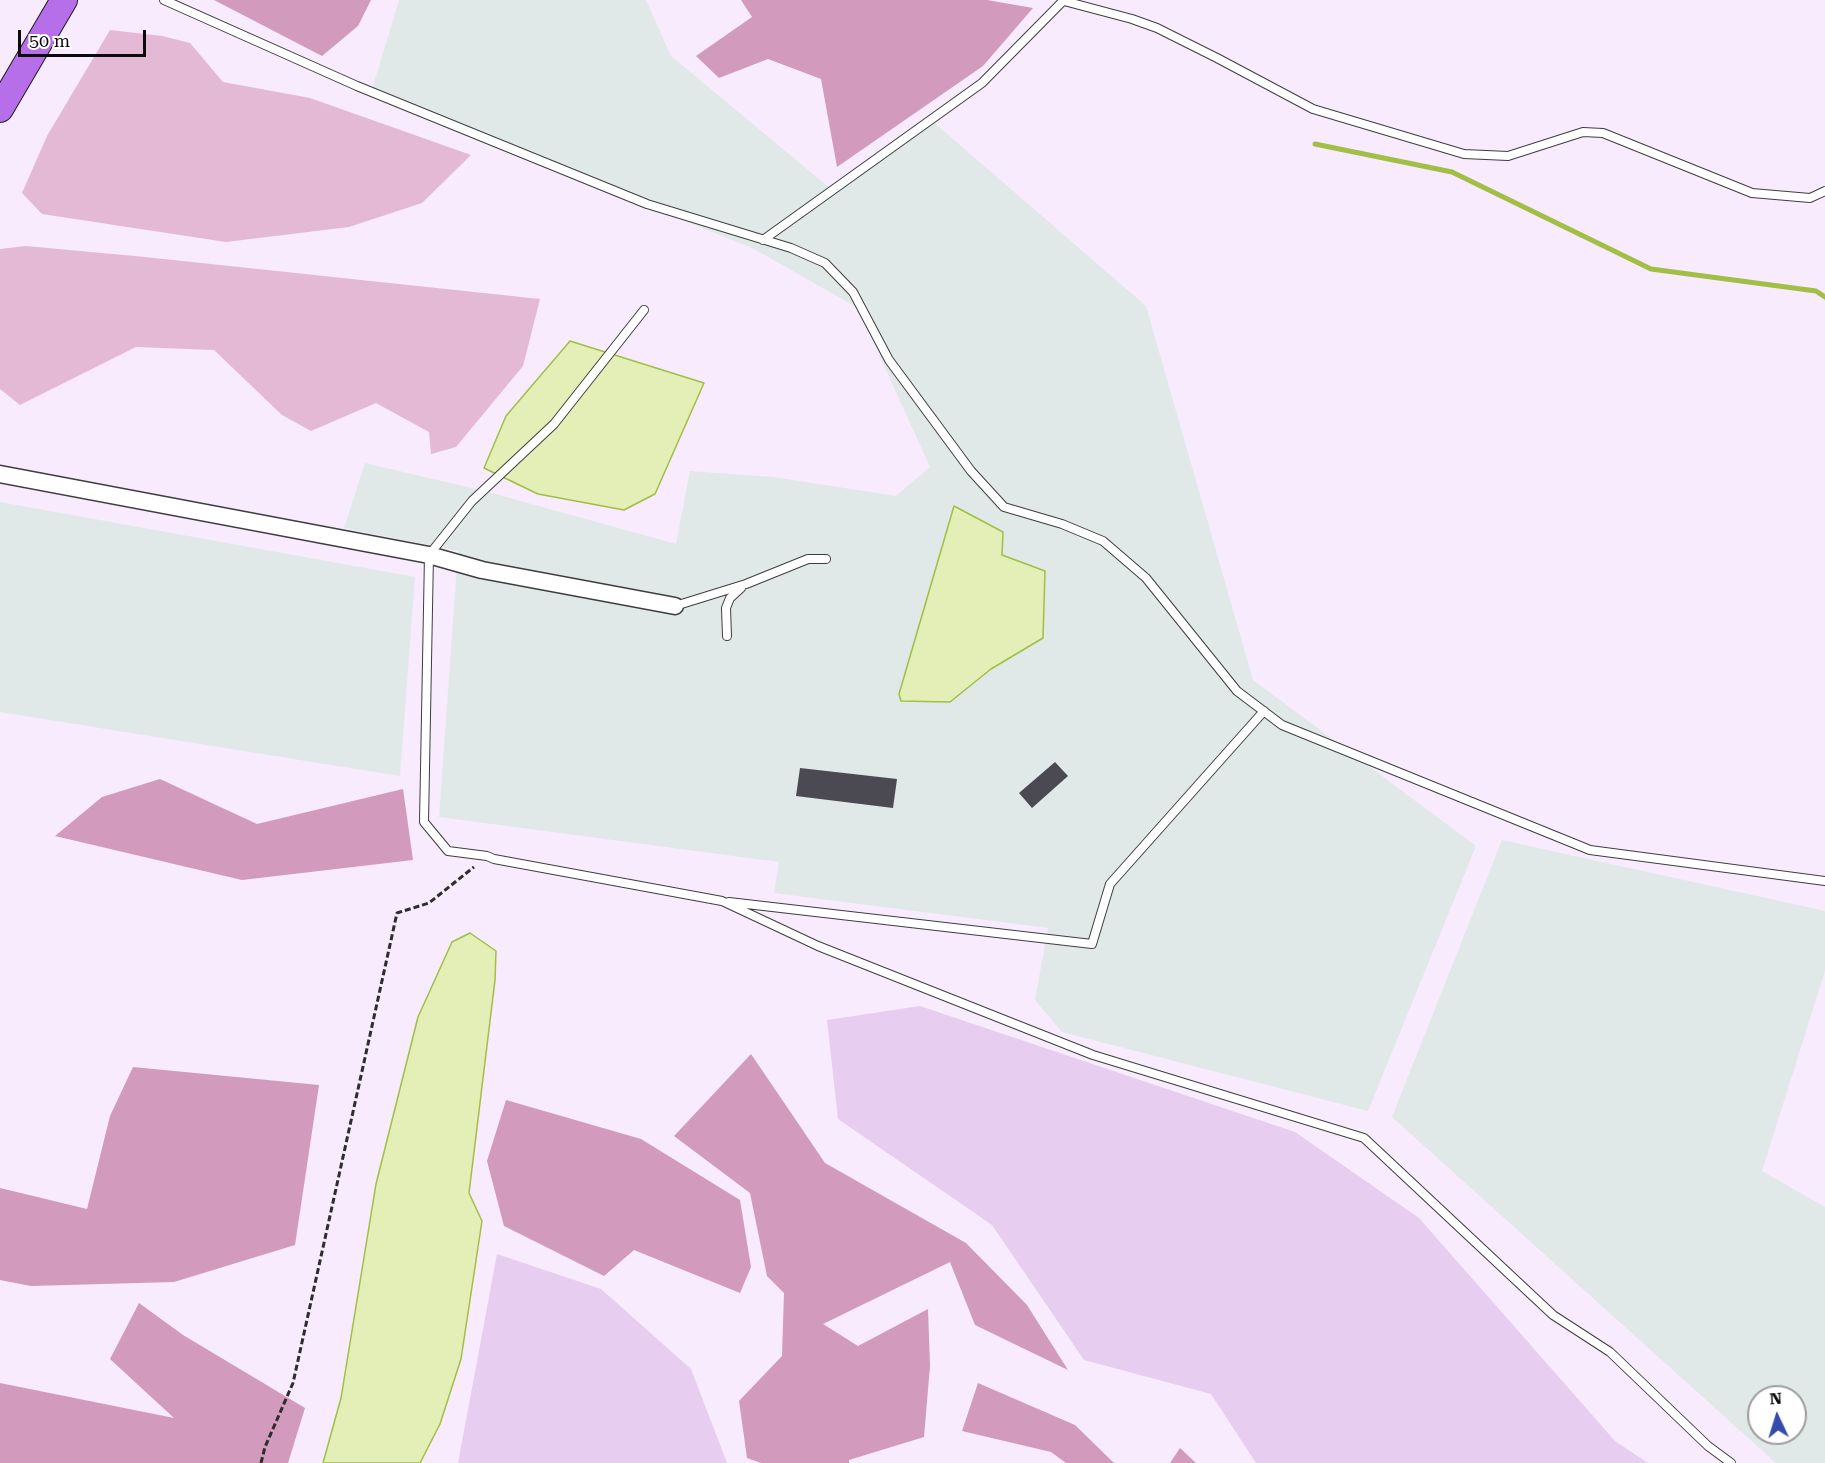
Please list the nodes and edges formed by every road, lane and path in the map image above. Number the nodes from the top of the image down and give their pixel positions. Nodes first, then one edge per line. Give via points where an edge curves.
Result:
1 (64, 0) edge
2 (164, 0) edge
3 (1064, 0) edge
4 (0, 109) edge
5 (1825, 191) edge
6 (763, 240) junction
7 (644, 310) dead end
8 (0, 474) edge
9 (429, 555) junction
10 (826, 559) dead end
11 (746, 584) junction
12 (675, 606) joint
13 (727, 636) dead end
14 (1264, 711) junction
15 (487, 856) junction
16 (1825, 881) edge
17 (722, 901) junction
18 (261, 1463) edge
19 (1731, 1463) edge

1 - 4 main road
2 - 6 lane via 357,86 647,204
3 - 5 lane via 1157,28 1313,109 1464,154 1508,156 1583,132 1604,133 1752,193 1810,198
3 - 6 lane via 982,83
6 - 14 lane via 825,263 853,292 889,360 971,471 1004,507 1062,524 1103,542 1146,578 1237,691
7 - 9 lane via 554,424 472,501
8 - 9 street
9 - 12 street via 482,570
9 - 15 lane via 424,822 448,852
10 - 11 lane via 808,559
11 - 12 lane
11 - 13 lane via 730,597 726,608
14 - 16 lane via 1282,725 1590,850
14 - 17 lane via 1110,884 1092,944
15 - 17 lane
15 - 18 path via 429,903 397,913 292,1383
17 - 19 lane via 818,946 1093,1055 1364,1138 1553,1315 1610,1352 1707,1446

